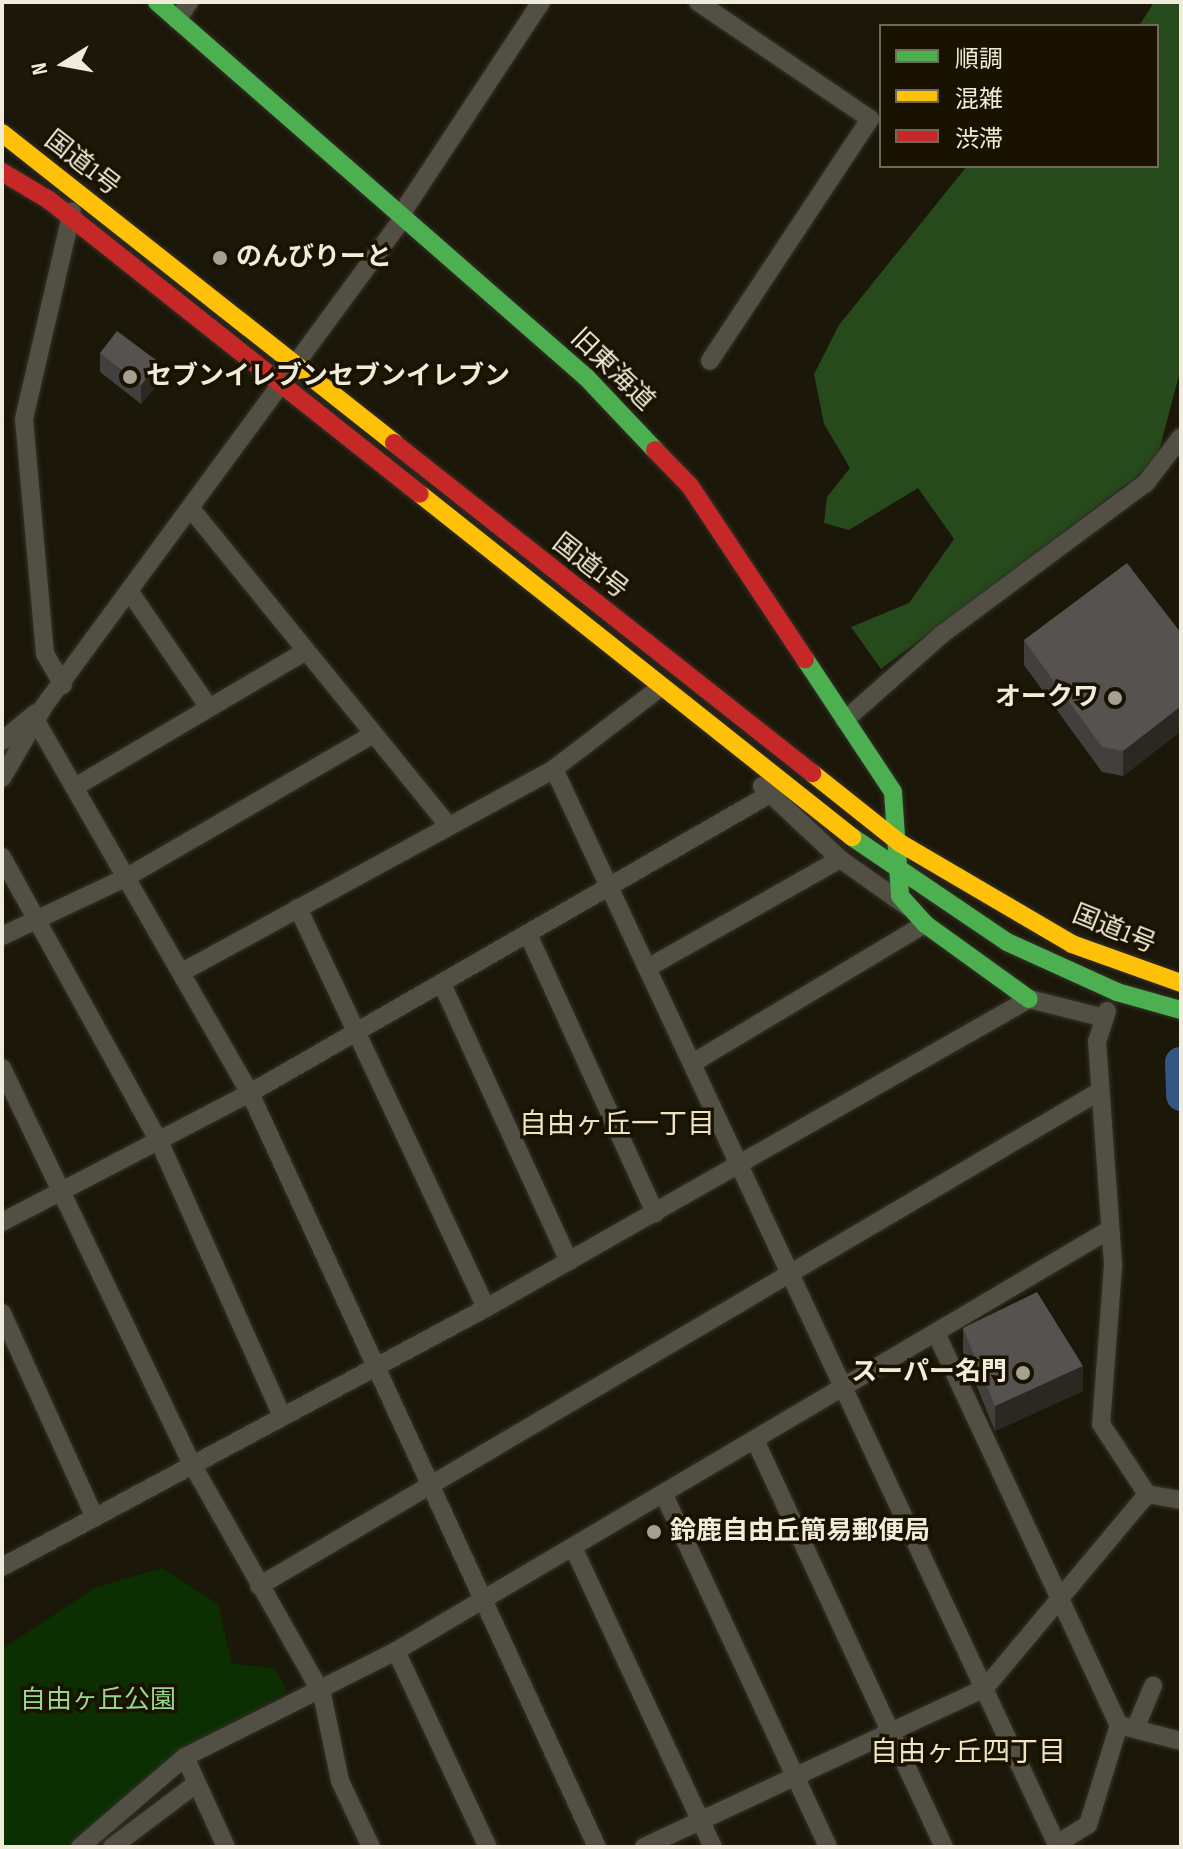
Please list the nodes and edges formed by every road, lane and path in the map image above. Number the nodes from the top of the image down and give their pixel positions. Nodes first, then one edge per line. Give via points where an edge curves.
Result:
1 (157, 2) edge
2 (189, 2) edge
3 (541, 2) edge
4 (698, 2) edge
5 (177, 20) junction
6 (2, 133) edge
7 (2, 172) edge
8 (76, 193) junction
9 (70, 217) junction
10 (402, 217) junction
11 (710, 361) dead end
12 (295, 362) junction
13 (279, 387) junction
14 (1181, 437) edge
15 (192, 510) junction
16 (130, 592) junction
17 (306, 651) junction
18 (63, 685) junction
19 (661, 687) junction
20 (209, 708) junction
21 (40, 714) junction
22 (694, 714) junction
23 (845, 720) junction
24 (374, 734) junction
25 (2, 741) edge
26 (554, 769) junction
27 (2, 778) edge
28 (75, 787) junction
29 (770, 794) junction
30 (448, 825) junction
31 (900, 843) junction
32 (2, 857) edge
33 (840, 859) junction
34 (895, 871) junction
35 (127, 877) junction
36 (612, 886) junction
37 (298, 908) junction
38 (910, 909) junction
39 (37, 919) junction
40 (925, 924) junction
41 (528, 934) junction
42 (2, 936) edge
43 (1129, 965) junction
44 (651, 966) junction
45 (182, 972) junction
46 (1181, 983) edge
47 (442, 984) junction
48 (1117, 992) junction
49 (1029, 999) junction
50 (1181, 1010) edge
51 (1104, 1018) junction
52 (354, 1035) junction
53 (696, 1061) junction
54 (2, 1068) edge
55 (1100, 1091) junction
56 (250, 1093) junction
57 (159, 1141) junction
58 (743, 1163) junction
59 (66, 1190) junction
60 (655, 1213) junction
61 (2, 1222) edge
62 (1107, 1231) junction
63 (569, 1261) junction
64 (793, 1272) junction
65 (486, 1308) junction
66 (2, 1313) edge
67 (936, 1333) junction
68 (375, 1366) junction
69 (847, 1385) junction
70 (282, 1416) junction
71 (755, 1440) junction
72 (192, 1464) junction
73 (431, 1486) junction
74 (1147, 1494) junction
75 (664, 1495) junction
76 (1181, 1500) edge
77 (95, 1518) junction
78 (573, 1547) junction
79 (2, 1567) edge
80 (259, 1586) junction
81 (484, 1599) junction
82 (1059, 1602) junction
83 (396, 1651) junction
84 (1153, 1686) dead end
85 (985, 1688) junction
86 (322, 1694) junction
87 (1127, 1727) junction
88 (891, 1732) junction
89 (1181, 1741) edge
90 (185, 1757) junction
91 (795, 1777) junction
92 (197, 1783) junction
93 (700, 1820) junction
94 (106, 1842) edge
95 (1058, 1846) edge
96 (80, 1847) edge
97 (226, 1847) edge
98 (371, 1847) edge
99 (488, 1847) edge
100 (597, 1847) edge
101 (644, 1847) edge
102 (713, 1847) edge
103 (828, 1847) edge
104 (944, 1847) edge

1 - 5 main road, 旧東海道
2 - 5 street
3 - 10 street
4 - 11 street via 870,119
5 - 10 main road, 旧東海道
6 - 8 main road, 国道1号
7 - 9 main road, 国道1号
8 - 9 street
8 - 12 main road, 国道1号
9 - 13 main road, 国道1号
9 - 18 street via 24,419 45,654
10 - 12 street
10 - 23 main road, 旧東海道 via 587,378 690,486
12 - 13 street
12 - 31 main road, 国道1号
13 - 15 street
13 - 19 main road, 国道1号
14 - 23 street via 1146,483 941,635
15 - 16 street
15 - 17 street
16 - 18 street
16 - 20 street
17 - 20 street
17 - 24 street
18 - 21 street
19 - 22 main road, 国道1号
19 - 26 street
20 - 28 street
21 - 25 street
21 - 27 street
21 - 28 street
22 - 29 street
22 - 34 main road, 国道1号
23 - 31 main road, 旧東海道 via 893,792
24 - 30 street
24 - 35 street
26 - 30 street
26 - 36 street
28 - 35 street
29 - 33 street
29 - 36 street
30 - 37 street
31 - 34 main road, 旧東海道
31 - 43 main road, 国道1号 via 1009,911
32 - 39 street
33 - 38 street
33 - 44 street
34 - 38 main road
34 - 48 main road, 国道1号 via 1007,942
35 - 39 street
35 - 45 street
36 - 41 street
36 - 44 street
37 - 45 street
37 - 52 street
38 - 40 main road
39 - 42 street
39 - 57 street
40 - 49 main road
40 - 53 street
41 - 47 street
41 - 60 street
43 - 46 main road, 国道1号
43 - 48 street
44 - 53 street
45 - 56 street
47 - 52 street
47 - 63 street
48 - 50 main road, 国道1号
48 - 51 street
49 - 51 street
49 - 58 street
51 - 55 street
52 - 56 street
52 - 65 street
53 - 58 street
54 - 59 street
55 - 62 street
55 - 64 street
56 - 57 street
56 - 68 street
57 - 59 street
57 - 70 street
58 - 60 street
58 - 64 street
59 - 61 street
59 - 72 street
60 - 63 street
62 - 67 street
62 - 74 street via 1113,1266 1101,1424
63 - 65 street
64 - 69 street
64 - 73 street
65 - 68 street
66 - 77 street
67 - 69 street
67 - 82 street
68 - 70 street
68 - 73 street
69 - 71 street
69 - 85 street
70 - 72 street
71 - 75 street
71 - 88 street
72 - 77 street
72 - 80 street
73 - 80 street
73 - 81 street
74 - 76 street
74 - 82 street
75 - 78 street
75 - 91 street
77 - 79 street
78 - 81 street
78 - 93 street
80 - 86 street
81 - 83 street
81 - 100 street
82 - 85 street
82 - 87 street
83 - 86 street
83 - 99 street
84 - 87 street
85 - 88 street
85 - 95 street
86 - 90 street
86 - 98 street via 340,1781
87 - 89 street
87 - 95 street via 1088,1825
88 - 91 street
88 - 104 street
90 - 92 street
90 - 94 street
91 - 93 street
91 - 103 street
92 - 94 street
92 - 97 street
93 - 101 street
93 - 102 street
94 - 96 street

